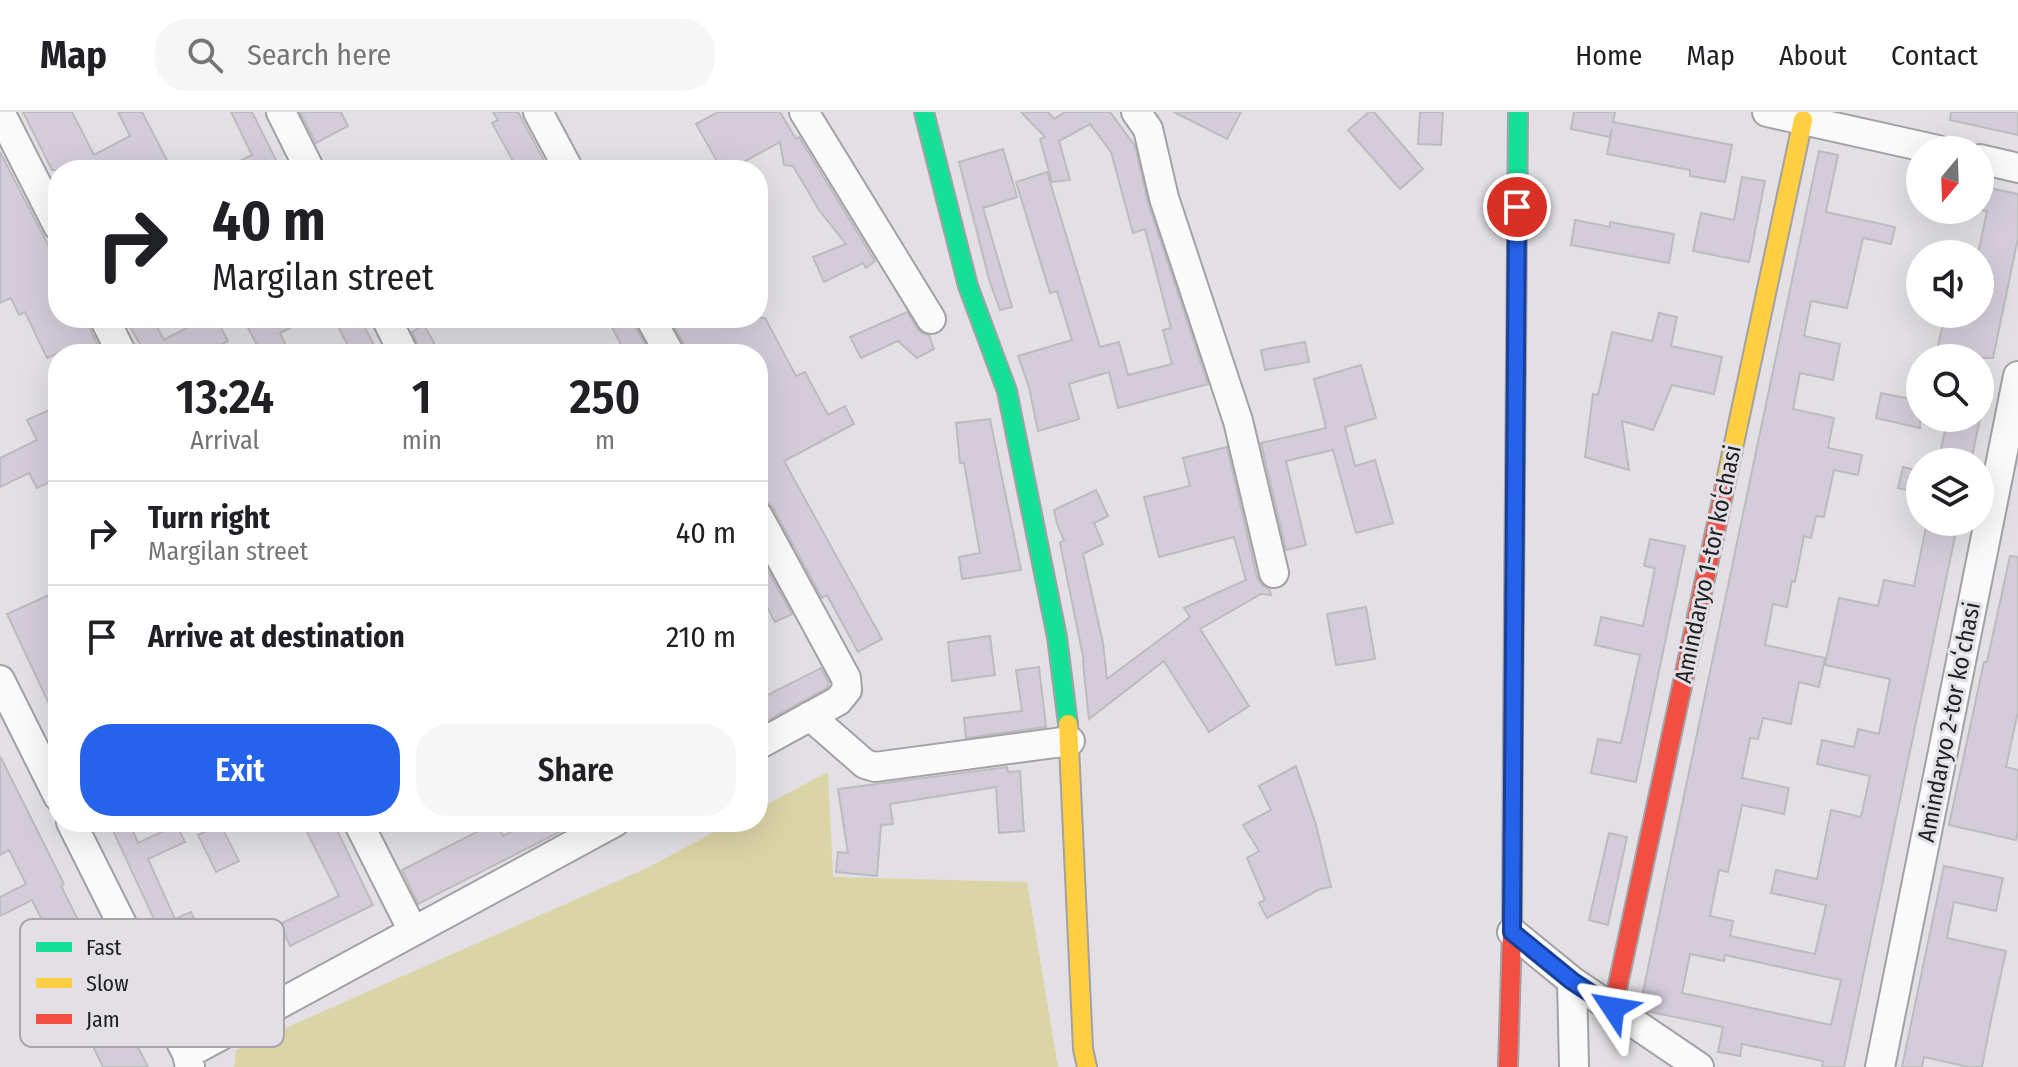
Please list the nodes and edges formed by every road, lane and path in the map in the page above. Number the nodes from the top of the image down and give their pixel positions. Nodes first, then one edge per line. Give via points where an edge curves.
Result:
1 (0, 112) edge
2 (281, 112) edge
3 (538, 112) edge
4 (804, 112) edge
5 (924, 112) edge
6 (1136, 112) edge
7 (1518, 112) edge
8 (1767, 112) edge
9 (1803, 120) junction
10 (1906, 143) edge
11 (305, 160) edge
12 (564, 160) edge
13 (1994, 162) edge
14 (2018, 168) edge
15 (48, 206) edge
16 (931, 319) dead end
17 (2018, 376) edge
18 (768, 534) edge
19 (1274, 573) dead end
20 (0, 680) edge
21 (810, 716) junction
22 (768, 739) edge
23 (1070, 741) junction
24 (48, 776) edge
25 (76, 832) edge
26 (363, 832) edge
27 (596, 832) edge
28 (119, 919) edge
29 (413, 931) junction
30 (1512, 932) junction
31 (1572, 981) junction
32 (284, 1005) edge
33 (1613, 1008) junction
34 (211, 1047) edge
35 (188, 1060) edge
36 (1087, 1067) edge
37 (1508, 1067) edge
38 (1574, 1067) edge
39 (1699, 1067) edge
40 (1880, 1067) edge

1 - 15 street
2 - 11 street
3 - 12 street
4 - 16 street
5 - 23 street via 968,286 1007,391 1057,637
6 - 19 street via 1148,129 1164,198 1238,421
7 - 30 street
8 - 9 street
9 - 10 street
9 - 33 street, Amindaryo 1-tor koʻchasi
13 - 14 street
17 - 40 street, Amindaryo 2-tor koʻchasi
18 - 21 street via 846,678 847,690 838,701
20 - 24 street
21 - 22 street
21 - 23 street via 875,767
23 - 36 street
25 - 28 street
26 - 29 street
27 - 29 street
29 - 32 street
30 - 31 street
30 - 37 street
31 - 33 street
31 - 38 street
33 - 39 street
34 - 35 street

